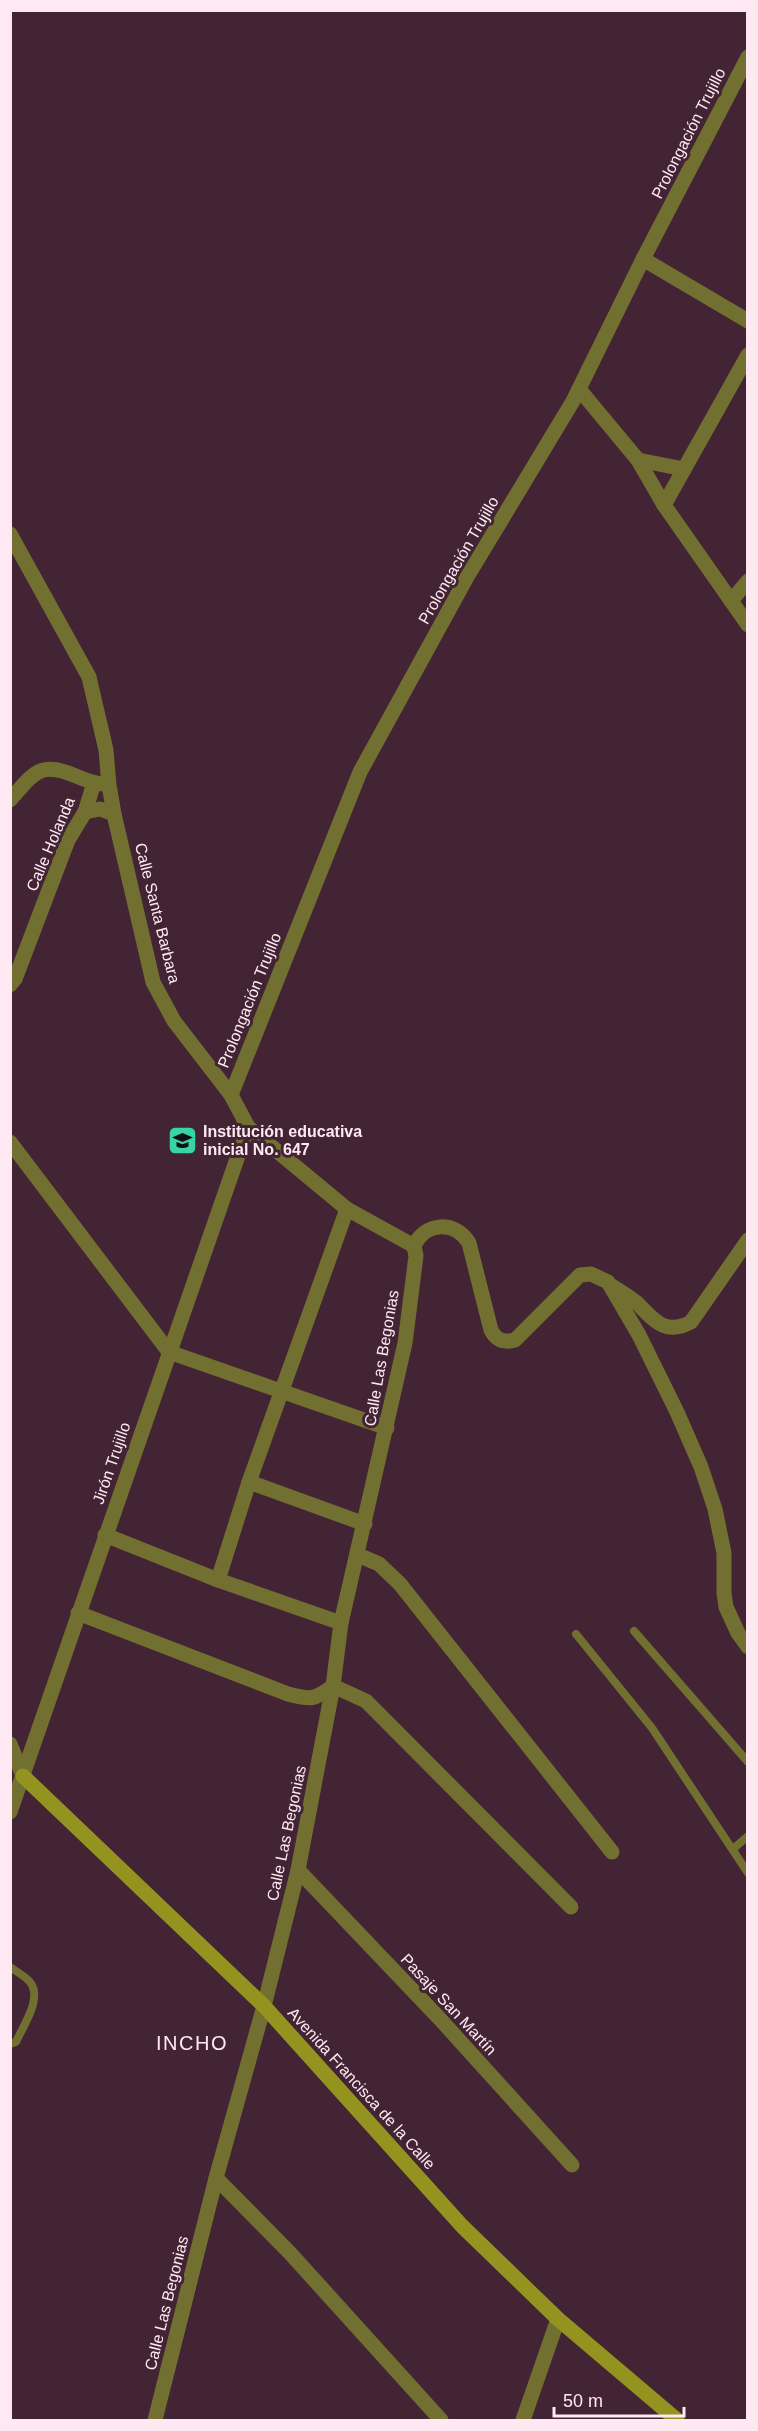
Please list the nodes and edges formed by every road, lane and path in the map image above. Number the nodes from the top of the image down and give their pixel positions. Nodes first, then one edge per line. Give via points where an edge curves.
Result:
1 (747, 57) edge
2 (643, 259) junction
3 (747, 321) edge
4 (747, 355) edge
5 (579, 389) junction
6 (638, 460) junction
7 (684, 469) junction
8 (664, 505) junction
9 (10, 534) edge
10 (15, 551) edge
11 (747, 581) edge
12 (731, 601) junction
13 (747, 625) edge
14 (101, 784) junction
15 (13, 791) edge
16 (85, 812) junction
17 (114, 814) junction
18 (10, 985) edge
19 (231, 1095) junction
20 (248, 1127) junction
21 (10, 1142) edge
22 (347, 1209) junction
23 (747, 1240) edge
24 (414, 1246) junction
25 (608, 1282) junction
26 (169, 1352) junction
27 (282, 1390) junction
28 (387, 1428) junction
29 (249, 1482) junction
30 (365, 1524) junction
31 (105, 1535) junction
32 (358, 1555) junction
33 (219, 1580) junction
34 (78, 1613) junction
35 (341, 1623) junction
36 (743, 1629) edge
37 (634, 1631) dead end
38 (576, 1634) dead end
39 (747, 1647) edge
40 (333, 1686) junction
41 (10, 1744) edge
42 (747, 1762) edge
43 (23, 1776) junction
44 (10, 1812) edge
45 (747, 1836) edge
46 (733, 1849) junction
47 (612, 1852) dead end
48 (298, 1870) junction
49 (747, 1873) edge
50 (571, 1907) dead end
51 (10, 1967) edge
52 (264, 2006) junction
53 (10, 2044) edge
54 (572, 2165) dead end
55 (216, 2178) junction
56 (558, 2319) junction
57 (155, 2421) edge
58 (441, 2421) edge
59 (523, 2421) edge
60 (677, 2421) edge

1 - 2 street, Prolongación Trujillo
2 - 3 street
2 - 5 street, Prolongación Trujillo
4 - 7 street
5 - 6 street
5 - 19 street, Prolongación Trujillo via 467,577 360,772
6 - 7 street
6 - 8 street
7 - 8 street
8 - 12 street
9 - 10 street, Calle Santa Barbara
10 - 14 street, Calle Santa Barbara via 89,677 106,750
11 - 12 street
12 - 13 street
14 - 15 street via 51,767 39,770
14 - 16 street, Calle Holanda
14 - 17 street, Calle Santa Barbara
16 - 17 street via 100,809
16 - 18 street, Calle Holanda via 68,840
17 - 19 street, Calle Santa Barbara via 153,982 174,1021
19 - 20 street, Calle Santa Barbara
20 - 22 street, Calle Santa Barbara
20 - 26 street, Jirón Trujillo
21 - 26 street
22 - 24 street, Calle Santa Barbara
22 - 27 street
23 - 25 street via 697,1314 684,1326 661,1325
24 - 25 street via 424,1232 435,1227 461,1232 469,1243 491,1330 504,1341 515,1340 580,1275 591,1274
24 - 28 street, Calle Las Begonias via 405,1343
25 - 36 street via 677,1412 708,1488 723,1553 726,1607
26 - 27 street
26 - 31 street, Jirón Trujillo
27 - 28 street
27 - 29 street
28 - 30 street, Calle Las Begonias
29 - 30 street
29 - 33 street
30 - 32 street, Calle Las Begonias
31 - 33 street
31 - 34 street, Jirón Trujillo
32 - 35 street, Calle Las Begonias
32 - 47 street via 380,1564 400,1584
33 - 35 street
34 - 40 street via 288,1694 307,1699 319,1697
34 - 43 street, Jirón Trujillo
35 - 40 street, Calle Las Begonias
36 - 39 street
37 - 42 lane
38 - 46 lane via 652,1728
40 - 48 street, Calle Las Begonias
40 - 50 street via 366,1701
41 - 43 street
43 - 44 street, Jirón Trujillo
43 - 52 main road, Avenida Francisca de la Calle
45 - 46 lane
46 - 49 lane
48 - 52 street, Calle Las Begonias
48 - 54 street, Pasaje San Martín
51 - 53 lane via 30,1983 35,2000 16,2042
52 - 55 street, Calle Las Begonias
52 - 56 main road, Avenida Francisca de la Calle via 462,2226
55 - 57 street, Calle Las Begonias
55 - 58 street via 298,2262
56 - 59 street
56 - 60 main road, Avenida Francisca de la Calle

